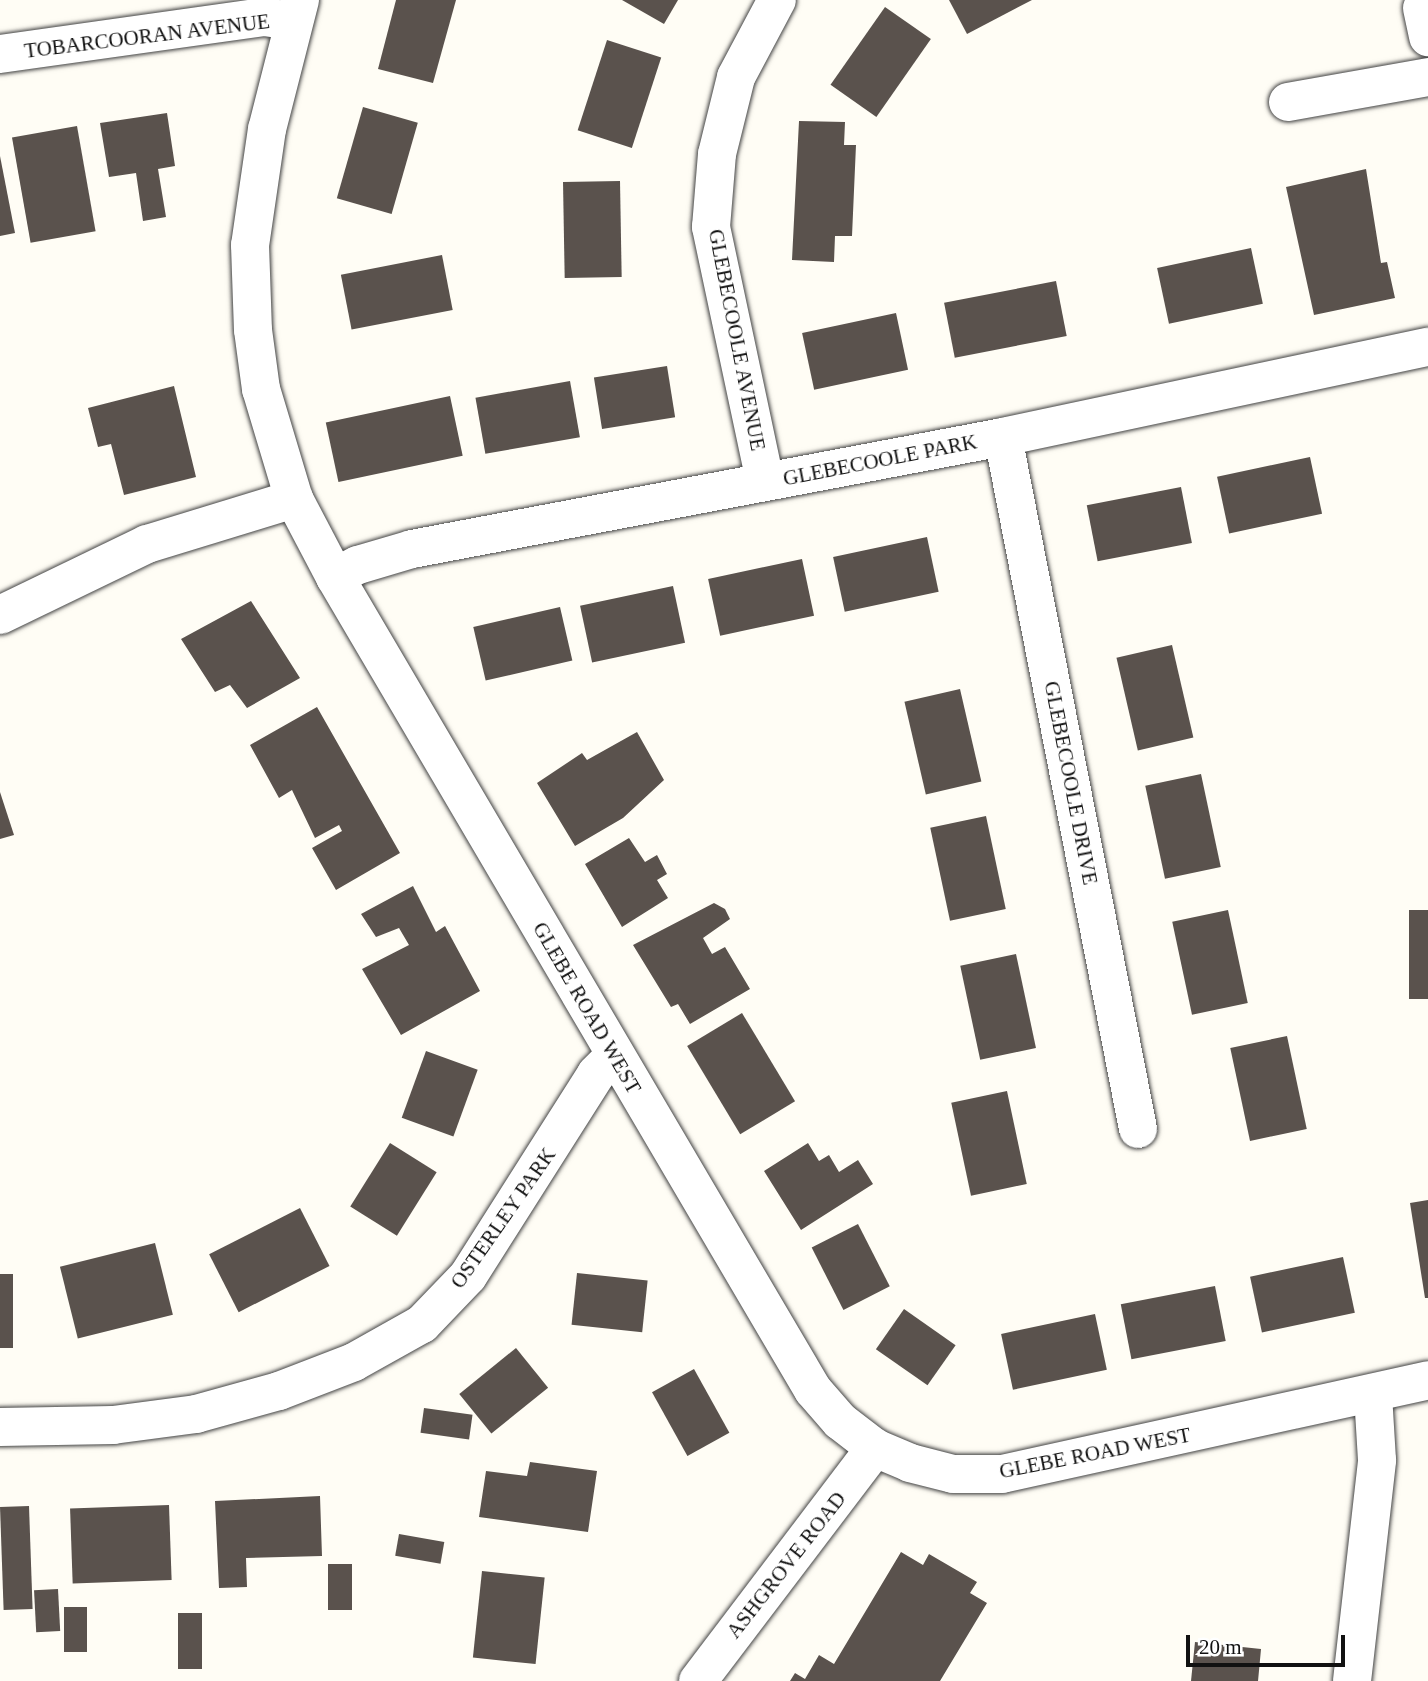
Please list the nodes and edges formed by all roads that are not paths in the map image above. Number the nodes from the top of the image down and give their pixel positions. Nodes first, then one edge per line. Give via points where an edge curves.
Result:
1 (777, 0) edge
2 (296, 10) edge
3 (0, 54) edge
4 (1428, 77) edge
5 (1288, 102) dead end
6 (1428, 347) edge
7 (1003, 437) junction
8 (765, 481) junction
9 (294, 499) junction
10 (335, 577) junction
11 (0, 615) edge
12 (614, 1056) junction
13 (1138, 1129) dead end
14 (1428, 1380) edge
15 (1373, 1395) junction
16 (0, 1427) edge
17 (875, 1448) junction
18 (698, 1681) edge
19 (1352, 1681) edge

1 - 8 street, GLEBECOOLE AVENUE via 736,77 716,154 712,227
2 - 3 street, TOBARCOORAN AVENUE
2 - 9 street, GLEBE ROAD WEST via 267,130 250,244 253,330 261,388
4 - 5 street
6 - 7 street, GLEBECOOLE PARK
7 - 8 street, GLEBECOOLE PARK
7 - 13 street, GLEBECOOLE DRIVE
8 - 10 street, GLEBECOOLE PARK via 412,549
9 - 10 street, GLEBE ROAD WEST
9 - 11 street via 146,544
10 - 12 street, GLEBE ROAD WEST
12 - 16 street, OSTERLEY PARK via 596,1074 468,1276 422,1324 354,1362 279,1391 196,1414 113,1425
12 - 17 street, GLEBE ROAD WEST via 813,1390 840,1421
14 - 15 street, GLEBE ROAD WEST
15 - 17 street, GLEBE ROAD WEST via 1002,1474 953,1474
15 - 19 street via 1377,1460
17 - 18 street, ASHGROVE ROAD

